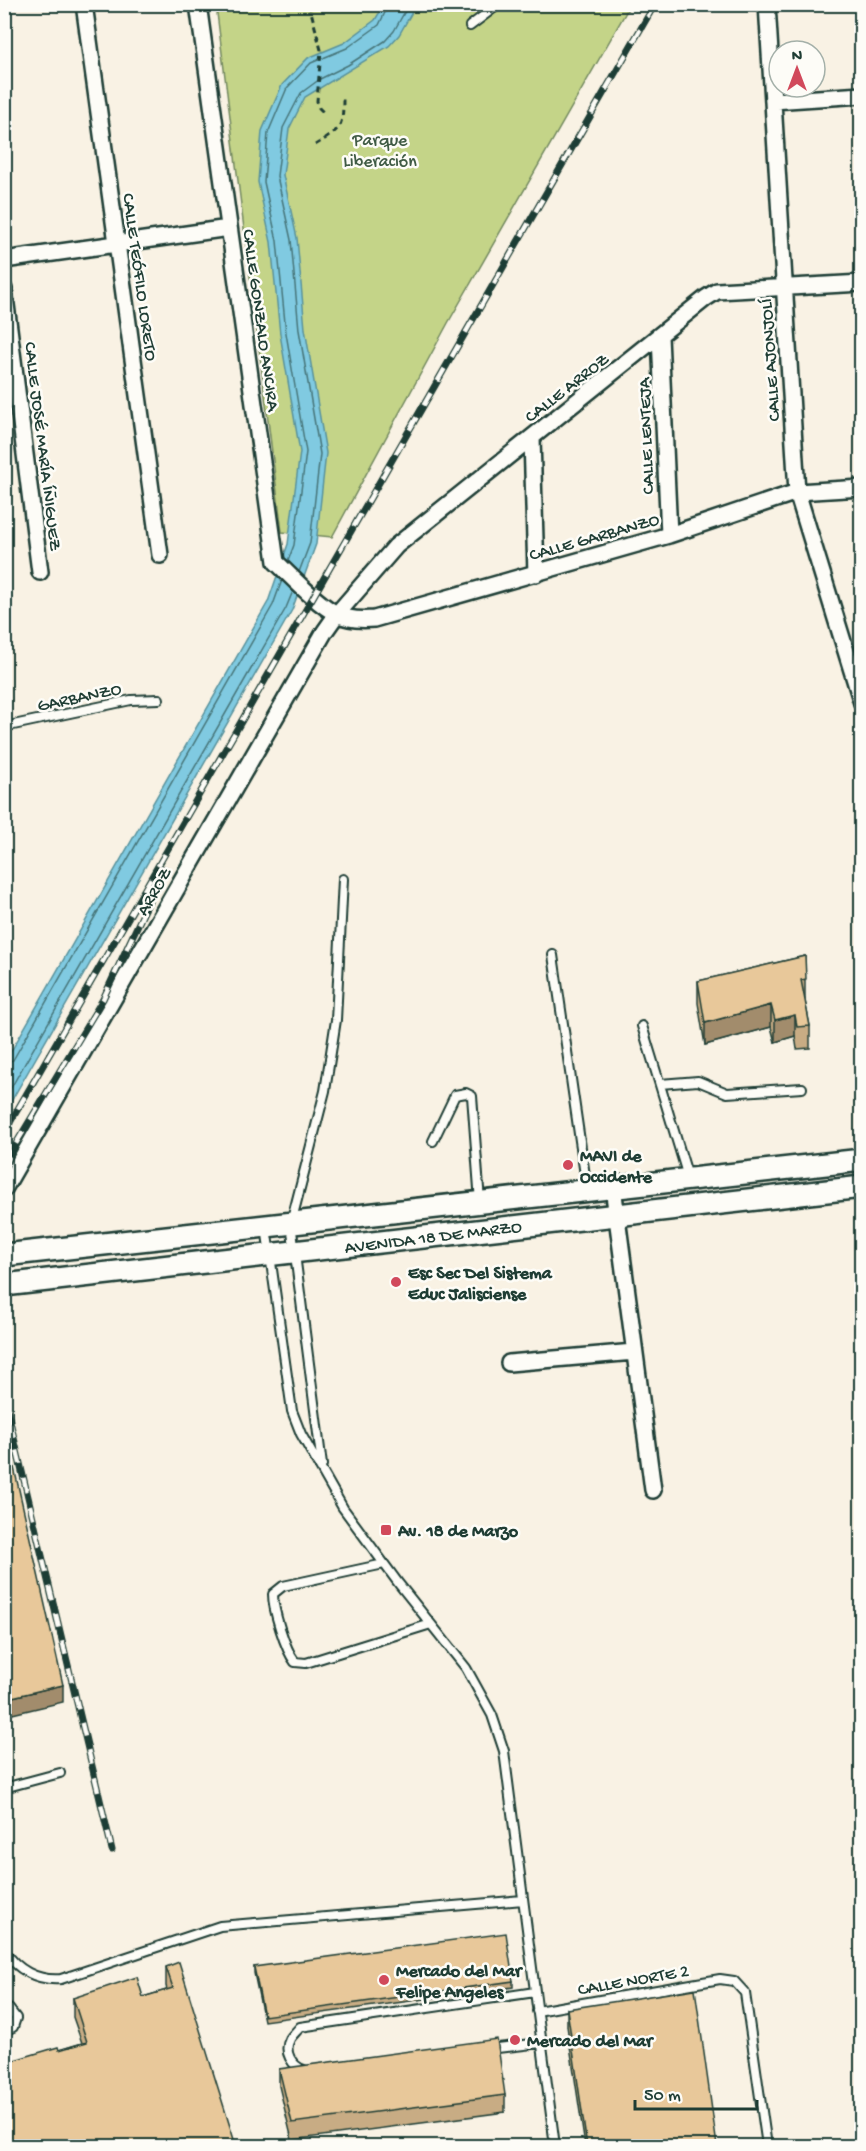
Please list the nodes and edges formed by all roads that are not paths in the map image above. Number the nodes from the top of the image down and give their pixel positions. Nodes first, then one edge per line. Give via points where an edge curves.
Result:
1 (84, 4) edge
2 (198, 4) edge
3 (499, 4) edge
4 (767, 4) edge
5 (470, 26) dead end
6 (861, 95) edge
7 (773, 101) junction
8 (229, 228) junction
9 (117, 244) junction
10 (4, 260) edge
11 (861, 283) edge
12 (784, 288) junction
13 (4, 289) edge
14 (660, 336) junction
15 (532, 438) junction
16 (861, 488) edge
17 (797, 492) junction
18 (669, 535) junction
19 (160, 555) dead end
20 (40, 572) dead end
21 (536, 574) junction
22 (337, 614) junction
23 (858, 680) edge
24 (159, 699) dead end
25 (861, 703) edge
26 (4, 727) edge
27 (343, 879) dead end
28 (553, 955) dead end
29 (642, 1026) dead end
30 (660, 1084) junction
31 (802, 1088) dead end
32 (433, 1141) dead end
33 (861, 1160) edge
34 (689, 1179) junction
35 (613, 1187) junction
36 (861, 1187) edge
37 (4, 1189) edge
38 (587, 1190) junction
39 (480, 1202) junction
40 (616, 1215) junction
41 (291, 1223) junction
42 (266, 1226) junction
43 (295, 1252) junction
44 (4, 1254) edge
45 (270, 1255) junction
46 (4, 1285) edge
47 (634, 1352) junction
48 (509, 1363) dead end
49 (323, 1470) junction
50 (653, 1490) dead end
51 (384, 1564) junction
52 (431, 1624) junction
53 (60, 1773) dead end
54 (4, 1788) edge
55 (523, 1900) junction
56 (4, 1950) edge
57 (535, 1992) junction
58 (4, 2007) edge
59 (537, 2011) junction
60 (4, 2031) edge
61 (541, 2043) junction
62 (482, 2050) edge
63 (315, 2069) edge
64 (555, 2146) edge
65 (766, 2146) edge

1 - 9 street, CALLE TEÓFILO LORETO
2 - 8 street, CALLE GONZALO ANCIRA
3 - 5 lane
4 - 7 street, CALLE AJONJOLÍ
6 - 7 street
7 - 12 street, CALLE AJONJOLÍ
8 - 9 street
8 - 22 street, CALLE GONZALO ANCIRA via 276,562
9 - 10 street
9 - 19 street, CALLE TEÓFILO LORETO
11 - 12 street, CALLE ARROZ
12 - 14 street, CALLE ARROZ via 717,291
12 - 17 street, CALLE AJONJOLÍ
13 - 20 street, CALLE JOSÉ MARÍA ÍÑIGUEZ
14 - 15 street, CALLE ARROZ
14 - 18 street, CALLE LENTEJA
15 - 21 street
15 - 22 street, CALLE ARROZ via 396,546
16 - 17 street, CALLE GARBANZO
17 - 18 street, CALLE GARBANZO
17 - 23 street, CALLE AJONJOLÍ
18 - 21 street, CALLE GARBANZO
21 - 22 street, CALLE GARBANZO via 374,619 356,620
22 - 37 street, ARROZ
23 - 25 street, CALLE AJONJOLÍ
24 - 26 lane, GARBANZO via 131,700
27 - 41 lane via 336,1020 325,1091
28 - 38 lane
29 - 30 lane
30 - 31 lane via 698,1081 727,1093
30 - 34 lane
32 - 39 lane via 455,1095 472,1096
33 - 34 street, AVENIDA 18 DE MARZO
34 - 35 street, AVENIDA 18 DE MARZO
35 - 38 street, AVENIDA 18 DE MARZO
35 - 40 street
36 - 40 street, AVENIDA 18 DE MARZO
38 - 39 street, AVENIDA 18 DE MARZO
39 - 41 street, AVENIDA 18 DE MARZO
40 - 43 street, AVENIDA 18 DE MARZO
40 - 47 street
41 - 42 street, AVENIDA 18 DE MARZO
41 - 43 lane
42 - 44 street, AVENIDA 18 DE MARZO
42 - 45 lane
43 - 45 street, AVENIDA 18 DE MARZO
43 - 49 lane
45 - 46 street, AVENIDA 18 DE MARZO
45 - 49 lane via 292,1411
47 - 48 street
47 - 50 street
49 - 51 lane via 343,1508
51 - 52 lane
51 - 52 lane via 283,1586 273,1594 295,1662 306,1663
52 - 55 lane via 466,1668 492,1715 504,1751
53 - 54 lane
55 - 56 lane via 220,1926 61,1979 32,1975
55 - 57 lane
57 - 59 lane
57 - 63 lane via 300,2027 290,2039 288,2054 294,2065 303,2070
58 - 60 lane via 16,2018 13,2027
59 - 61 lane
59 - 65 lane, CALLE NORTE 2 via 720,1978 734,1981 745,1993
61 - 62 lane
61 - 64 lane

